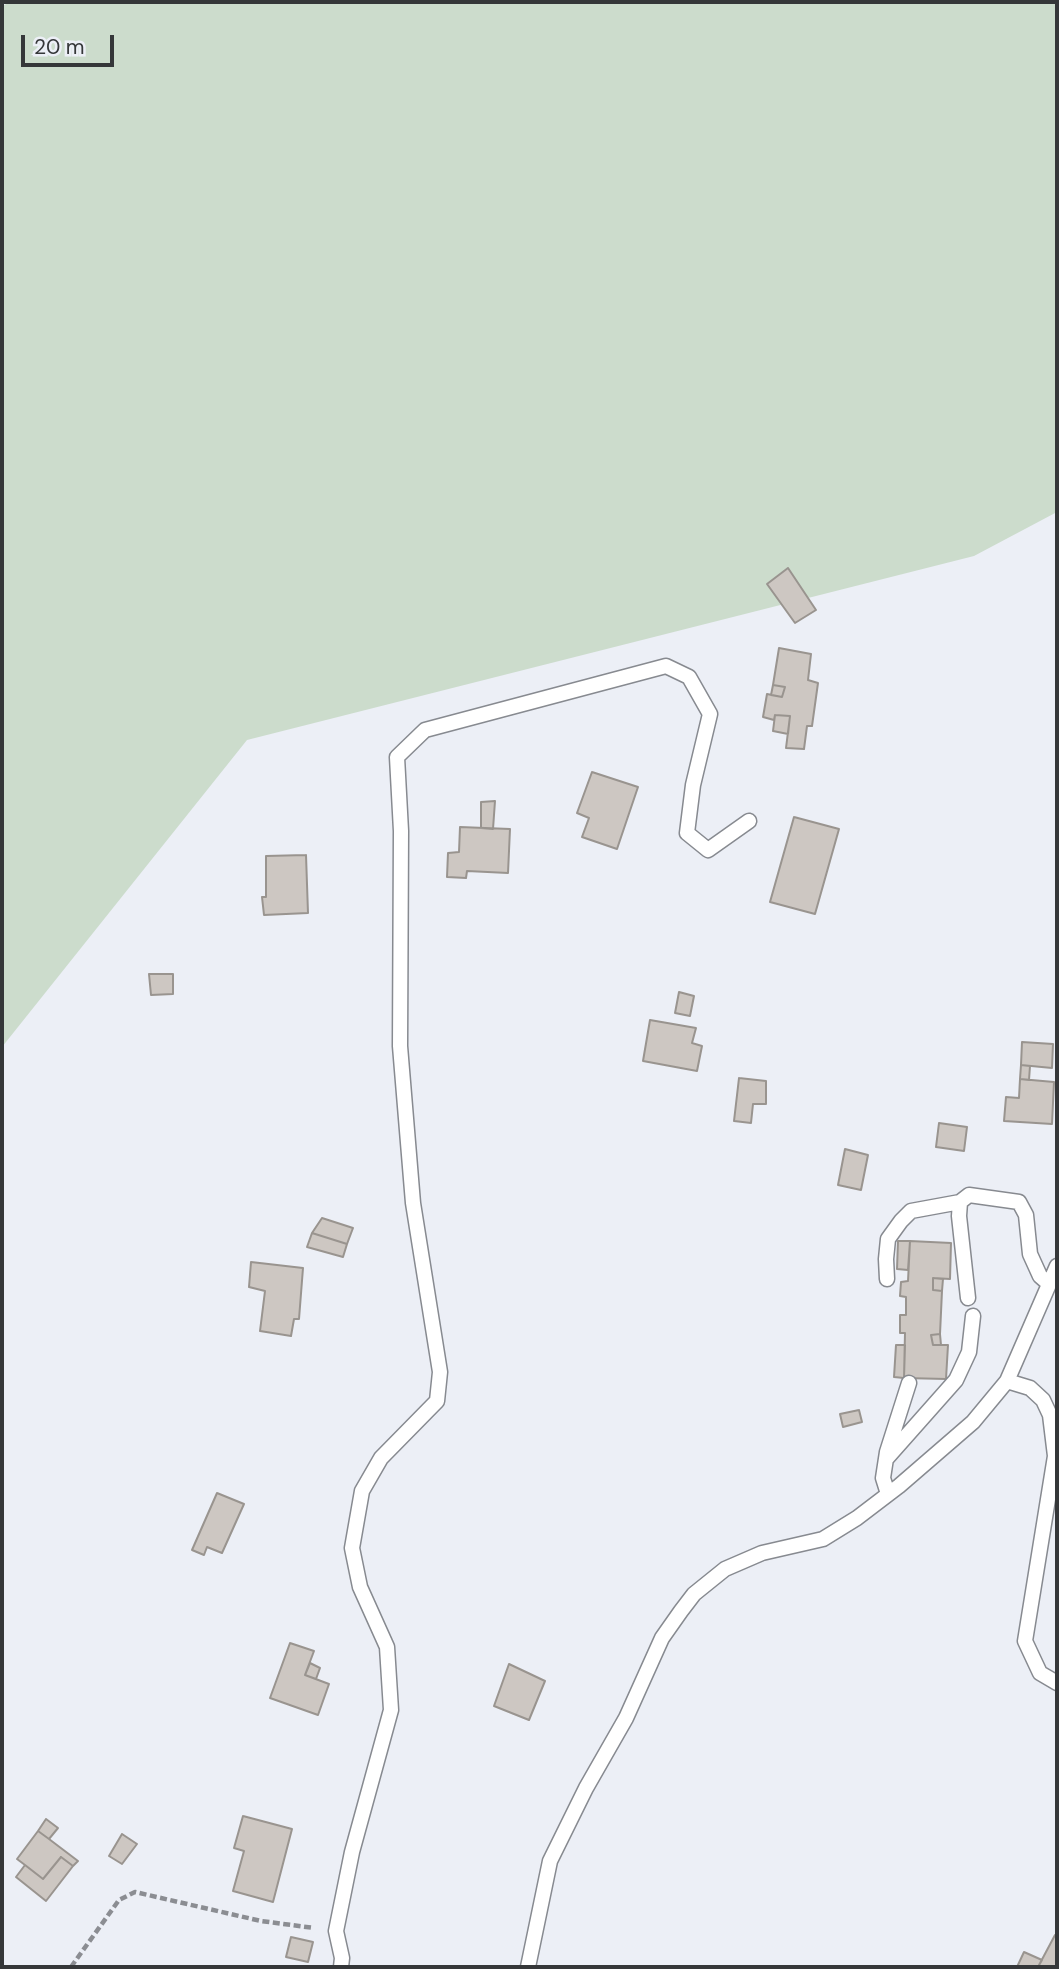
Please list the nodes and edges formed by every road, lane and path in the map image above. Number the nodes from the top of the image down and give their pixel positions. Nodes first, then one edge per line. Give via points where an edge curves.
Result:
1 (749, 821) dead end
2 (960, 1202) junction
3 (1057, 1266) edge
4 (887, 1279) dead end
5 (1048, 1283) junction
6 (968, 1298) dead end
7 (973, 1316) dead end
8 (1007, 1381) junction
9 (909, 1383) dead end
10 (886, 1459) junction
11 (888, 1494) junction
12 (1057, 1683) edge
13 (336, 1931) junction
14 (71, 1967) edge
15 (341, 1967) edge
16 (528, 1967) edge

1 - 13 lane via 708,849 687,833 710,714 689,677 666,666 425,730 397,757 400,1046 413,1203 440,1372 437,1401 381,1458 362,1490 352,1548 360,1587 387,1647 391,1710 352,1852
2 - 4 lane via 911,1211 901,1220 888,1239
2 - 5 lane via 969,1195 1019,1202 1026,1215 1030,1254
2 - 6 lane
3 - 5 lane
5 - 8 lane
7 - 10 lane via 969,1352 956,1380
8 - 11 lane via 973,1422
8 - 12 lane via 1030,1388 1050,1415 1055,1456 1025,1641 1040,1673
9 - 10 lane
10 - 11 lane via 883,1478
11 - 16 lane via 822,1539 762,1553 725,1569 681,1611 662,1638 626,1718 550,1861
13 - 14 path via 261,1921 135,1892 119,1900
13 - 15 lane

